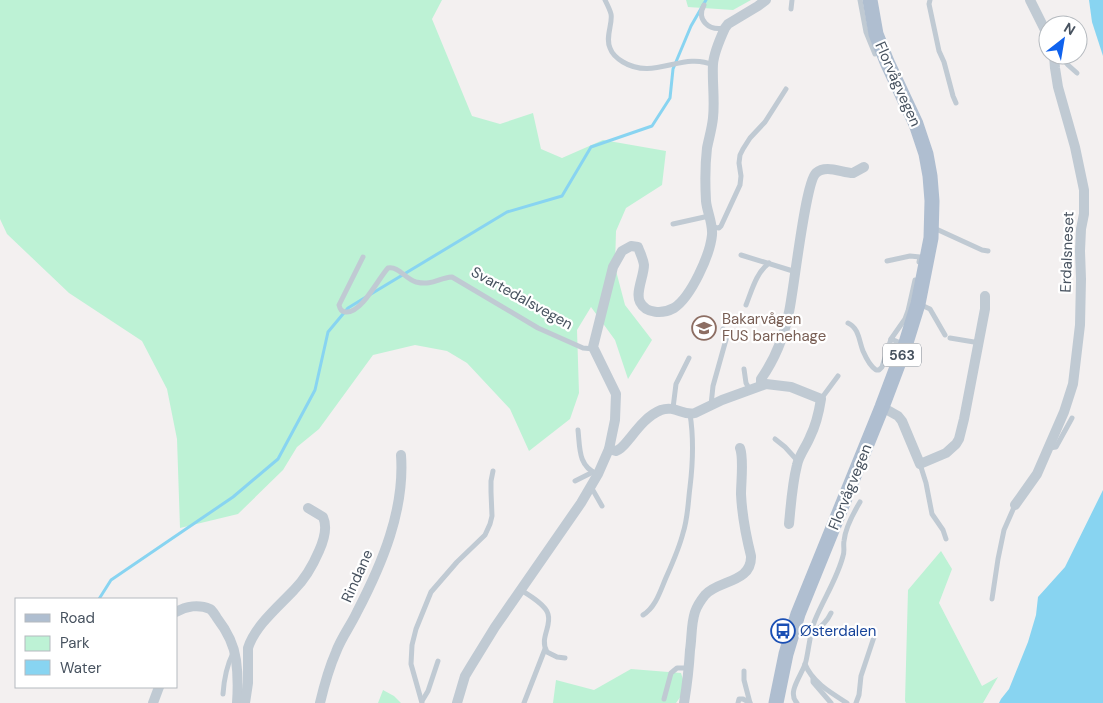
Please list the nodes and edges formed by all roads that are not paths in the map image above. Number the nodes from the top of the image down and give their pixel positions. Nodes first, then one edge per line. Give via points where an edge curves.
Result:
1 (605, 0) edge
2 (766, 0) edge
3 (792, 0) edge
4 (860, 0) edge
5 (870, 0) edge
6 (930, 0) edge
7 (1030, 0) edge
8 (704, 5) dead end
9 (791, 9) dead end
10 (1038, 16) edge
11 (725, 28) junction
12 (875, 54) dead end
13 (713, 65) junction
14 (1055, 65) edge
15 (1068, 65) edge
16 (1077, 73) dead end
17 (786, 89) dead end
18 (956, 103) dead end
19 (864, 167) dead end
20 (710, 216) junction
21 (673, 224) dead end
22 (711, 227) junction
23 (932, 227) junction
24 (988, 251) dead end
25 (741, 255) dead end
26 (363, 258) dead end
27 (887, 261) dead end
28 (769, 263) junction
29 (918, 265) dead end
30 (796, 272) junction
31 (916, 273) dead end
32 (985, 296) dead end
33 (918, 304) junction
34 (746, 305) dead end
35 (848, 323) dead end
36 (723, 330) dead end
37 (892, 339) junction
38 (979, 344) junction
39 (905, 346) junction
40 (594, 349) junction
41 (689, 358) dead end
42 (744, 369) dead end
43 (838, 376) dead end
44 (761, 385) junction
45 (750, 390) junction
46 (821, 399) junction
47 (711, 406) junction
48 (882, 407) junction
49 (673, 408) junction
50 (690, 414) junction
51 (1072, 418) dead end
52 (578, 430) dead end
53 (774, 439) dead end
54 (740, 448) dead end
55 (1049, 448) junction
56 (610, 449) junction
57 (401, 455) dead end
58 (800, 457) junction
59 (920, 464) junction
60 (493, 471) dead end
61 (595, 473) junction
62 (575, 481) dead end
63 (591, 488) junction
64 (860, 502) dead end
65 (1015, 505) joint
66 (602, 506) dead end
67 (308, 508) dead end
68 (789, 524) dead end
69 (946, 539) dead end
70 (521, 590) junction
71 (992, 599) dead end
72 (178, 611) edge
73 (831, 613) dead end
74 (643, 615) dead end
75 (794, 628) junction
76 (812, 633) junction
77 (874, 638) dead end
78 (545, 649) junction
79 (234, 650) junction
80 (565, 658) dead end
81 (438, 661) dead end
82 (805, 663) junction
83 (689, 668) junction
84 (744, 671) dead end
85 (813, 678) junction
86 (159, 688) edge
87 (223, 694) dead end
88 (664, 699) dead end
89 (422, 702) edge
90 (153, 703) edge
91 (237, 703) edge
92 (245, 703) edge
93 (320, 703) edge
94 (458, 703) edge
95 (524, 703) edge
96 (684, 703) edge
97 (738, 703) edge
98 (750, 703) edge
99 (776, 703) edge
100 (797, 703) edge
101 (831, 703) edge
102 (847, 703) edge
103 (856, 703) edge

1 - 13 lane via 612,14 609,45 617,58 635,68 654,69 698,60
2 - 11 street
3 - 9 lane
4 - 12 lane via 866,32
5 - 23 main road, Florvågvegen / 563 via 876,34 923,143 931,188
6 - 18 lane via 939,51
7 - 10 street
8 - 11 lane via 701,16 705,23 714,28
11 - 13 street
13 - 20 street via 713,116 706,171 706,203
14 - 55 street, Erdalsneset via 1075,147 1084,202 1080,325 1073,384
15 - 16 lane
17 - 22 lane via 743,148 739,163 740,185 721,226
19 - 30 street via 853,173 825,169 814,176
20 - 21 lane
20 - 22 street
22 - 40 street via 709,249 699,274 680,303 667,310 653,312 640,303 642,257 638,247 622,250 611,272
23 - 24 lane
23 - 33 main road, Florvågvegen / 563
25 - 28 lane
26 - 40 lane, Svartedalsvegen via 339,305 343,312 354,310 388,268 394,268 416,282 429,283 452,277 538,328 583,348
27 - 29 lane via 920,257
28 - 30 lane
28 - 34 lane via 762,269
30 - 44 street via 789,314
31 - 37 lane via 908,311
32 - 38 street
33 - 38 lane via 930,309 948,336
33 - 39 main road, Florvågvegen / 563
35 - 37 lane via 854,327 863,351 876,370 882,366
36 - 47 lane via 727,336 713,386
37 - 39 lane
38 - 59 street via 959,439 946,452
39 - 48 main road, Florvågvegen / 563
40 - 56 street via 616,394 616,420
41 - 49 lane via 676,384
42 - 45 lane
43 - 46 lane
44 - 45 street
44 - 46 street via 791,387
45 - 47 street
46 - 58 street via 811,436
47 - 50 street
48 - 59 street via 902,421
48 - 75 main road, Florvågvegen / 563
49 - 50 street
49 - 56 street via 664,409 644,421 620,450
50 - 74 lane via 693,459 684,531 659,594 650,610
51 - 55 lane, Erdalsneset via 1056,447
52 - 61 lane via 581,456 586,467
53 - 58 lane via 795,458
54 - 83 street via 742,514 752,562 739,577 709,591 698,604
55 - 65 street, Erdalsneset via 1030,486
56 - 61 street
57 - 93 street, Rindane via 401,483 390,537 358,611 336,651
58 - 68 street
59 - 69 lane via 932,514
60 - 89 lane via 490,492 492,516 485,536 431,592 416,629 412,664
61 - 62 lane
61 - 63 street
63 - 66 lane
63 - 70 street
64 - 76 lane, Florvågvegen via 844,540 844,556
65 - 71 lane, Erdalsneset via 1004,530
67 - 92 street via 324,519 324,540 301,582 263,623 249,644
70 - 78 lane via 540,603 548,614
70 - 94 street via 470,666
72 - 79 street via 192,606 212,611 230,637
73 - 76 lane
75 - 76 lane
75 - 99 main road, Florvågvegen / 563
76 - 82 lane, Florvågvegen
77 - 103 lane
78 - 80 lane via 550,655
78 - 95 lane
79 - 87 lane via 224,677
79 - 91 street
81 - 89 lane
82 - 85 lane
82 - 100 lane, Florvågvegen via 794,687
83 - 88 lane via 677,668 671,673
83 - 96 street
84 - 98 lane
85 - 101 lane
85 - 102 lane
86 - 90 street
97 - 98 lane via 743,699

